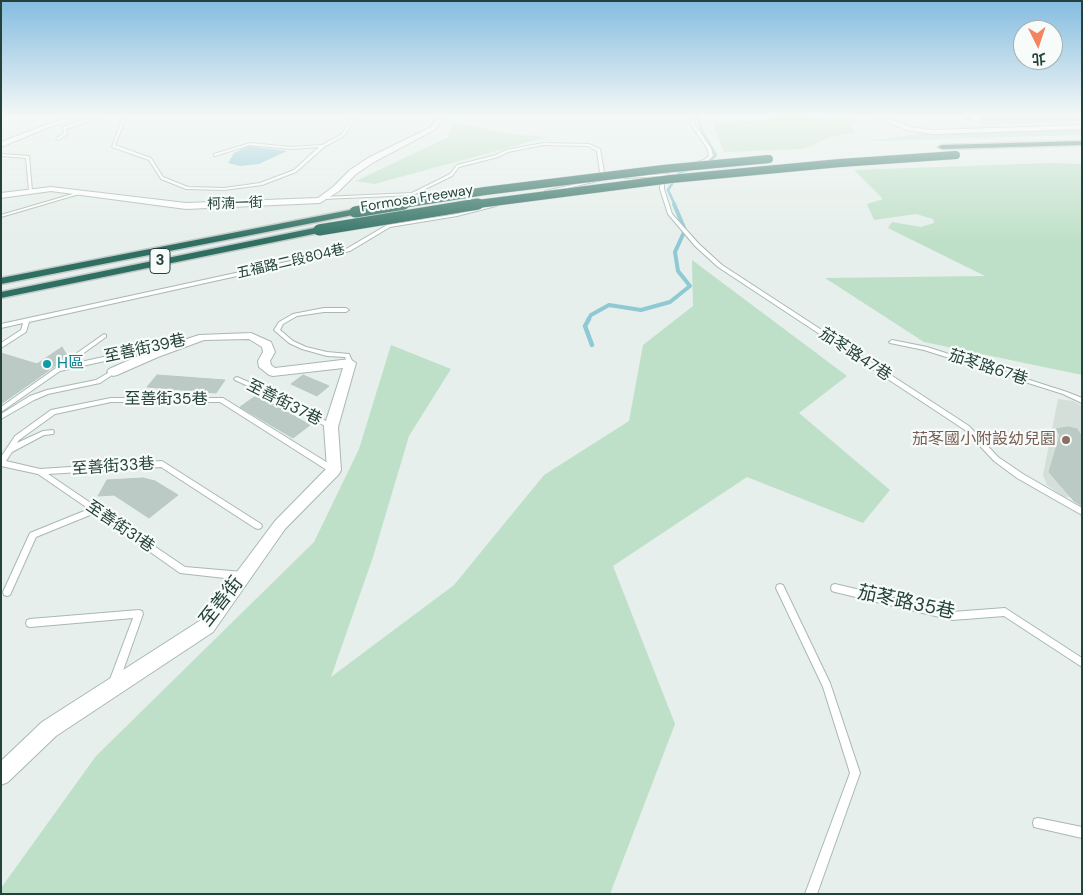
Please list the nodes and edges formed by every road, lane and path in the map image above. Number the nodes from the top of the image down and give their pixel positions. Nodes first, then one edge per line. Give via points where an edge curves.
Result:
1 (28, 157) edge
2 (144, 157) edge
3 (311, 157) edge
4 (378, 157) edge
5 (494, 157) edge
6 (600, 157) edge
7 (709, 157) edge
8 (930, 157) edge
9 (779, 158) dead end
10 (667, 175) junction
11 (603, 178) junction
12 (31, 190) junction
13 (84, 192) junction
14 (1, 196) edge
15 (323, 198) junction
16 (1, 216) edge
17 (1, 280) edge
18 (1, 295) edge
19 (346, 310) dead end
20 (26, 321) junction
21 (1, 326) edge
22 (104, 336) dead end
23 (202, 337) junction
24 (892, 342) dead end
25 (1, 346) edge
26 (350, 363) junction
27 (58, 369) junction
28 (113, 372) joint
29 (237, 379) dead end
30 (1082, 401) edge
31 (1, 410) edge
32 (1, 417) edge
33 (331, 427) junction
34 (51, 432) dead end
35 (11, 449) junction
36 (1, 463) edge
37 (334, 470) junction
38 (40, 472) junction
39 (95, 510) junction
40 (1082, 512) edge
41 (258, 526) dead end
42 (243, 576) junction
43 (780, 588) dead end
44 (835, 588) dead end
45 (7, 592) dead end
46 (30, 623) dead end
47 (1082, 663) edge
48 (111, 690) junction
49 (1, 775) edge
50 (1038, 823) dead end
51 (1082, 833) edge
52 (810, 894) edge

1 - 12 lane
2 - 3 lane via 150,159 162,178 187,188 224,189 260,184 296,171
4 - 15 street, 柯湳一街 via 353,172
5 - 15 lane via 458,166 451,175 413,194
6 - 11 lane
7 - 10 lane via 706,161 673,169
8 - 18 highway, Formosa Freeway / 3, bridge via 670,179 490,202 319,230
9 - 17 highway, Formosa Freeway / 3, bridge via 485,191 355,212
10 - 11 lane, 五福路二段804巷
10 - 40 lane, 茄苳路47巷 via 662,179 662,189 670,214 720,266 967,428 996,459 1020,476
11 - 20 lane, 五福路二段804巷 via 603,181 541,192 458,215 390,226 348,250
12 - 13 street, 柯湳一街
12 - 14 street, 柯湳一街
13 - 15 street, 柯湳一街 via 186,206 306,202
13 - 16 lane
19 - 26 lane via 295,315 281,323 277,330 304,348 347,355
20 - 21 lane, 五福路二段804巷
20 - 25 lane via 24,331
22 - 27 lane, 至善街39巷
23 - 26 street via 251,336 266,345 269,352 264,361 265,367 273,372
23 - 27 lane, 至善街39巷
23 - 28 street
24 - 30 lane, 茄苳路67巷 via 924,348
26 - 33 street
27 - 31 lane, 至善街39巷
28 - 32 lane via 98,382 32,398
29 - 33 lane, 至善街37巷 via 304,409
33 - 37 street
34 - 35 lane
35 - 36 lane, 至善街35巷
35 - 37 lane, 至善街35巷 via 17,438 53,412 112,400 221,400
36 - 38 lane, 至善街31巷
37 - 42 street, 至善街 via 280,524
38 - 39 lane, 至善街31巷
38 - 41 lane, 至善街33巷 via 162,464
39 - 42 lane, 至善街31巷 via 183,570
39 - 45 lane via 33,535
42 - 48 street, 至善街 via 207,626
43 - 52 lane via 827,686 855,773
44 - 47 lane, 茄苳路35巷 via 952,616 1005,612
46 - 48 lane via 139,614
48 - 49 street, 至善街 via 48,729
50 - 51 lane

